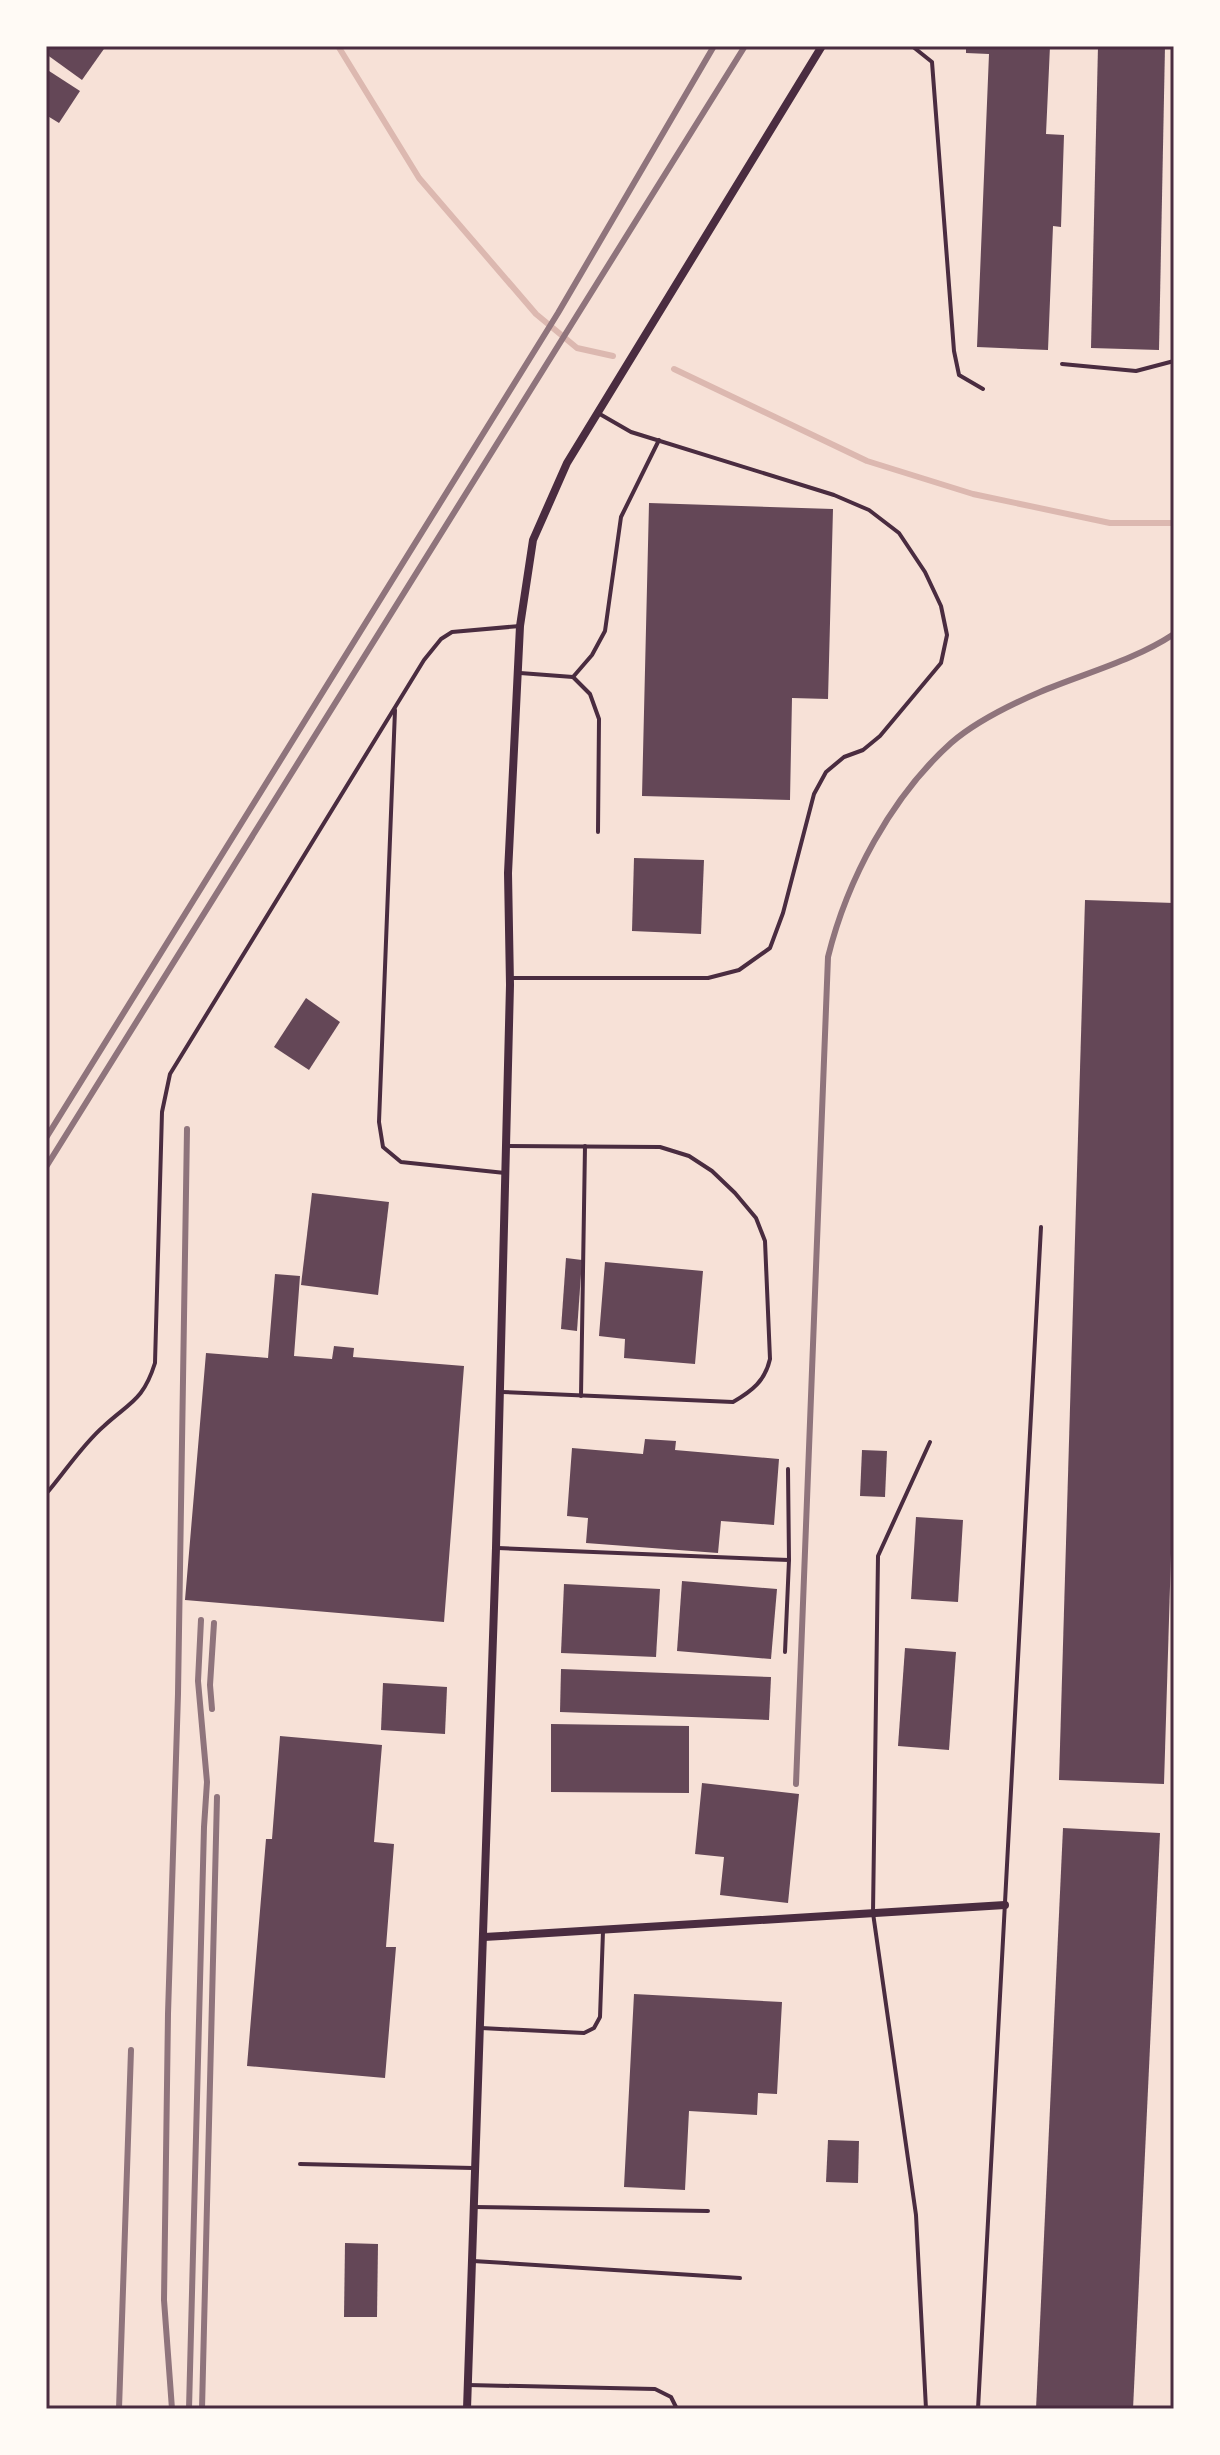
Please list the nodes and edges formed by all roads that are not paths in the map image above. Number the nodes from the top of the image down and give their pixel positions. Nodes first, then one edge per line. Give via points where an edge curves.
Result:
1 (822, 46) edge
2 (912, 46) edge
3 (1174, 361) edge
4 (1062, 364) dead end
5 (983, 389) dead end
6 (598, 413) junction
7 (659, 440) junction
8 (520, 626) junction
9 (516, 673) junction
10 (573, 677) junction
11 (395, 707) junction
12 (598, 832) dead end
13 (510, 978) junction
14 (506, 1146) junction
15 (585, 1146) junction
16 (505, 1173) junction
17 (1041, 1227) dead end
18 (500, 1392) junction
19 (581, 1396) junction
20 (930, 1442) dead end
21 (788, 1469) dead end
22 (46, 1494) edge
23 (496, 1548) junction
24 (789, 1560) junction
25 (785, 1652) dead end
26 (1005, 1905) junction
27 (873, 1913) junction
28 (603, 1930) junction
29 (484, 1937) junction
30 (481, 2028) junction
31 (300, 2164) dead end
32 (476, 2168) junction
33 (475, 2207) junction
34 (708, 2211) dead end
35 (473, 2261) junction
36 (740, 2278) dead end
37 (468, 2385) junction
38 (467, 2409) edge
39 (677, 2409) edge
40 (926, 2409) edge
41 (978, 2409) edge

1 - 6 street
2 - 5 lane via 932,62 954,351 959,375
3 - 4 lane via 1136,371
6 - 7 lane via 631,432
6 - 8 street via 567,463 533,540
7 - 10 lane via 621,517 605,631
7 - 13 lane via 834,495 869,510 899,533 941,606 947,635 941,663 880,736 826,772 814,794 770,948 739,970 708,978
8 - 9 street
8 - 11 lane via 452,632 441,639
9 - 10 lane
9 - 13 street via 508,873
10 - 12 lane via 590,694 599,719
11 - 16 lane via 379,1122 383,1147 401,1162
11 - 22 lane via 170,1074 162,1112 155,1363 149,1384 103,1426
13 - 14 street
14 - 15 lane
14 - 16 street
15 - 19 lane
15 - 19 lane via 660,1147 689,1156 735,1193 756,1218 765,1241 770,1359 759,1384 733,1402
16 - 18 street
17 - 26 lane
18 - 19 lane
18 - 23 street
20 - 27 lane via 878,1556
21 - 24 lane
23 - 24 lane
23 - 29 street
24 - 25 lane
26 - 27 street
26 - 41 lane
27 - 28 street
27 - 40 lane via 916,2215
28 - 29 street
28 - 30 lane via 600,2017 594,2028 584,2033
29 - 30 street
30 - 32 street
31 - 32 lane
32 - 33 street
33 - 34 lane
33 - 35 street
35 - 36 lane
35 - 37 street
37 - 38 street
37 - 39 lane via 655,2389 671,2397

